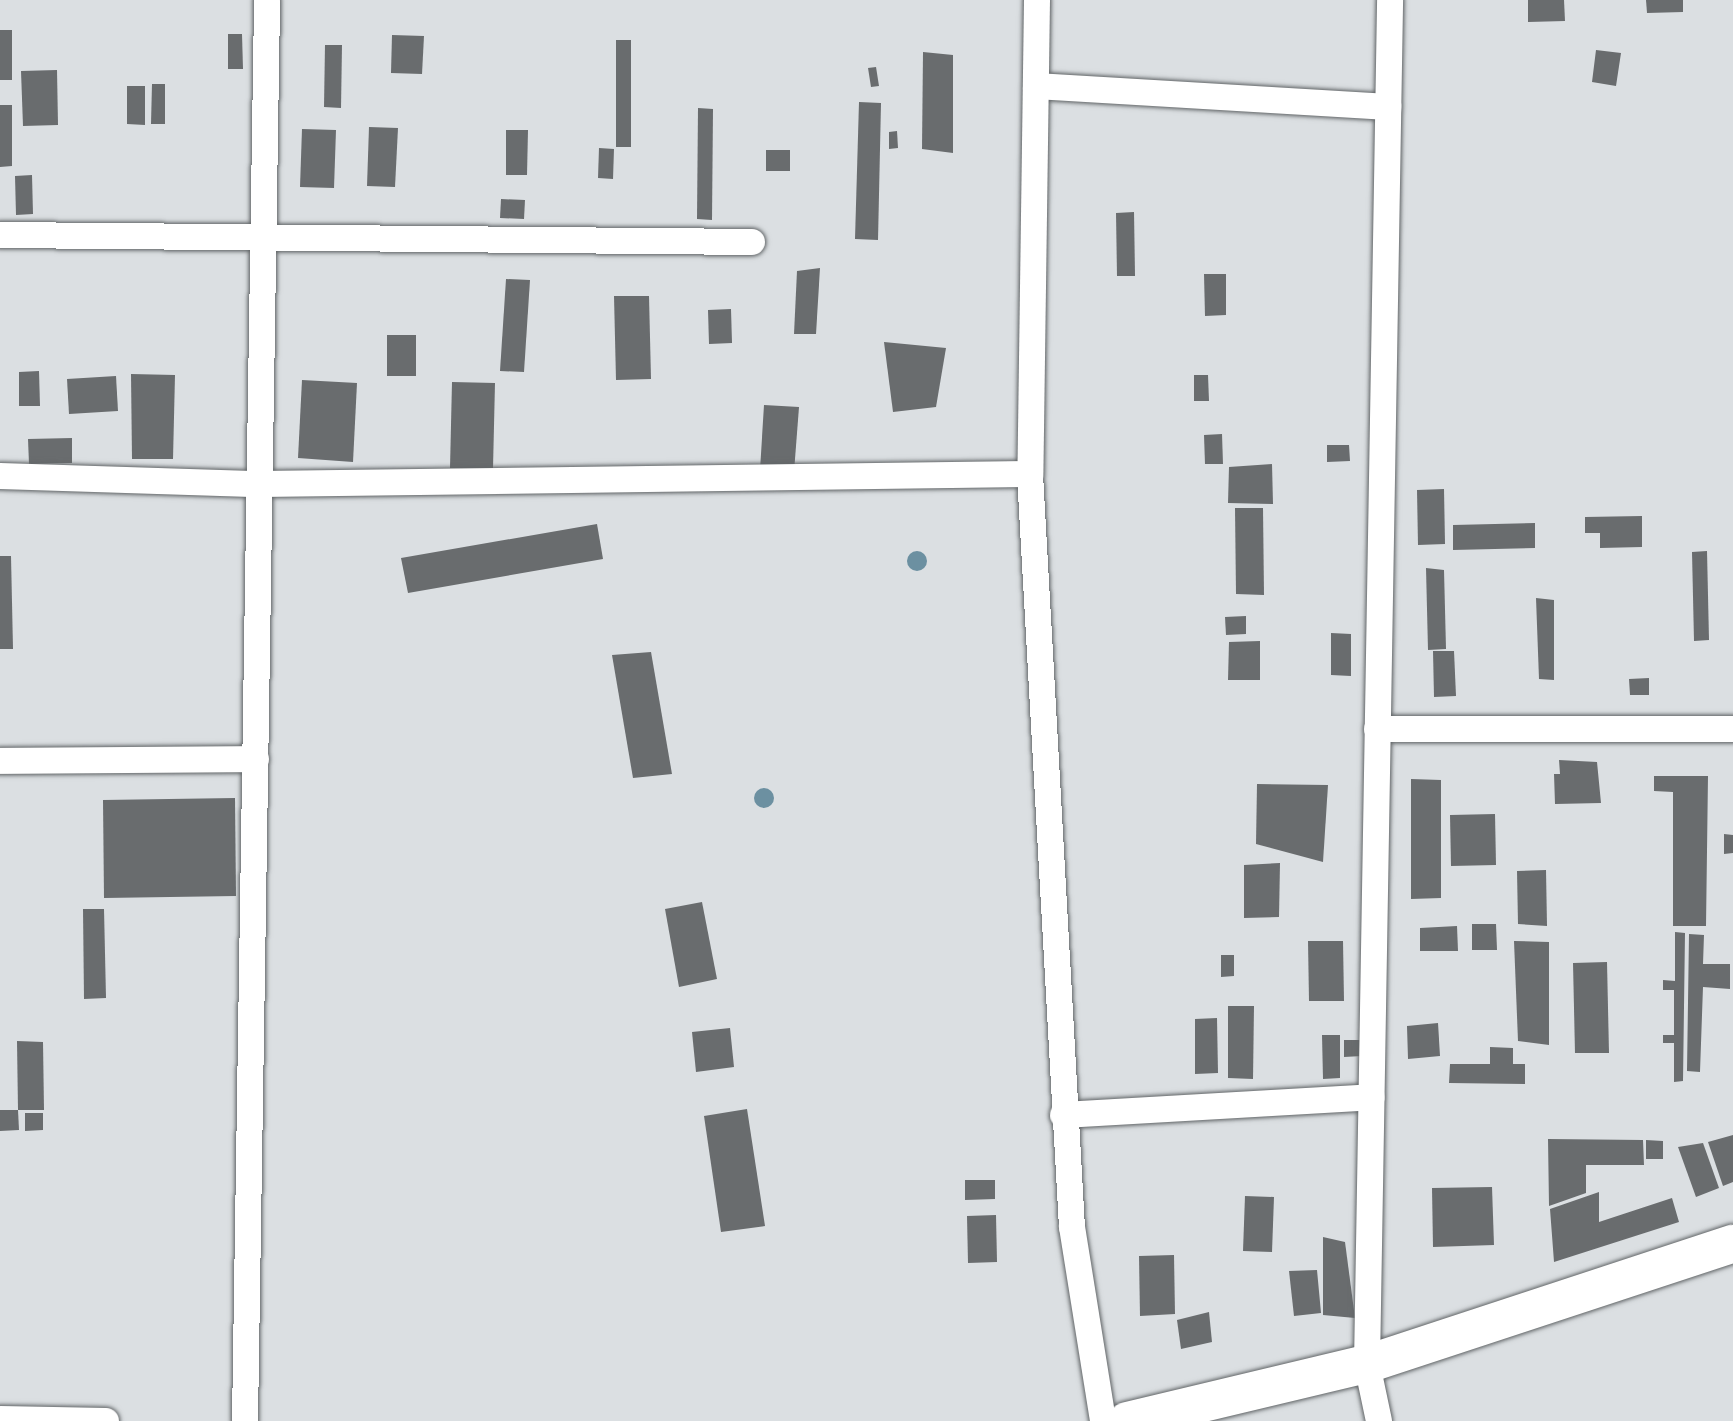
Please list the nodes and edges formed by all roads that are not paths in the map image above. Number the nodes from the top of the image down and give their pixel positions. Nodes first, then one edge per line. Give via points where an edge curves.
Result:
1 (268, 0) edge
2 (1037, 0) edge
3 (1390, 0) edge
4 (1036, 86) junction
5 (1388, 107) junction
6 (0, 235) edge
7 (264, 237) junction
8 (752, 242) dead end
9 (1030, 474) junction
10 (0, 477) edge
11 (260, 484) junction
12 (1377, 729) junction
13 (1733, 729) edge
14 (256, 759) junction
15 (0, 761) edge
16 (1371, 1097) junction
17 (1063, 1115) junction
18 (1733, 1244) edge
19 (1367, 1364) junction
20 (0, 1419) edge
21 (106, 1421) edge
22 (245, 1421) edge
23 (1103, 1421) edge
24 (1127, 1421) edge
25 (1379, 1421) edge

1 - 7 street
2 - 4 street
3 - 5 street
4 - 5 street
4 - 9 street
5 - 12 street
6 - 7 street
7 - 8 street
7 - 11 street
9 - 11 street
9 - 17 street
10 - 11 street
11 - 14 street
12 - 13 street
12 - 16 street
14 - 15 street
14 - 22 street
16 - 17 street
16 - 19 street
17 - 23 street via 1072,1227
18 - 19 main road
19 - 24 main road
19 - 25 street
20 - 21 street

